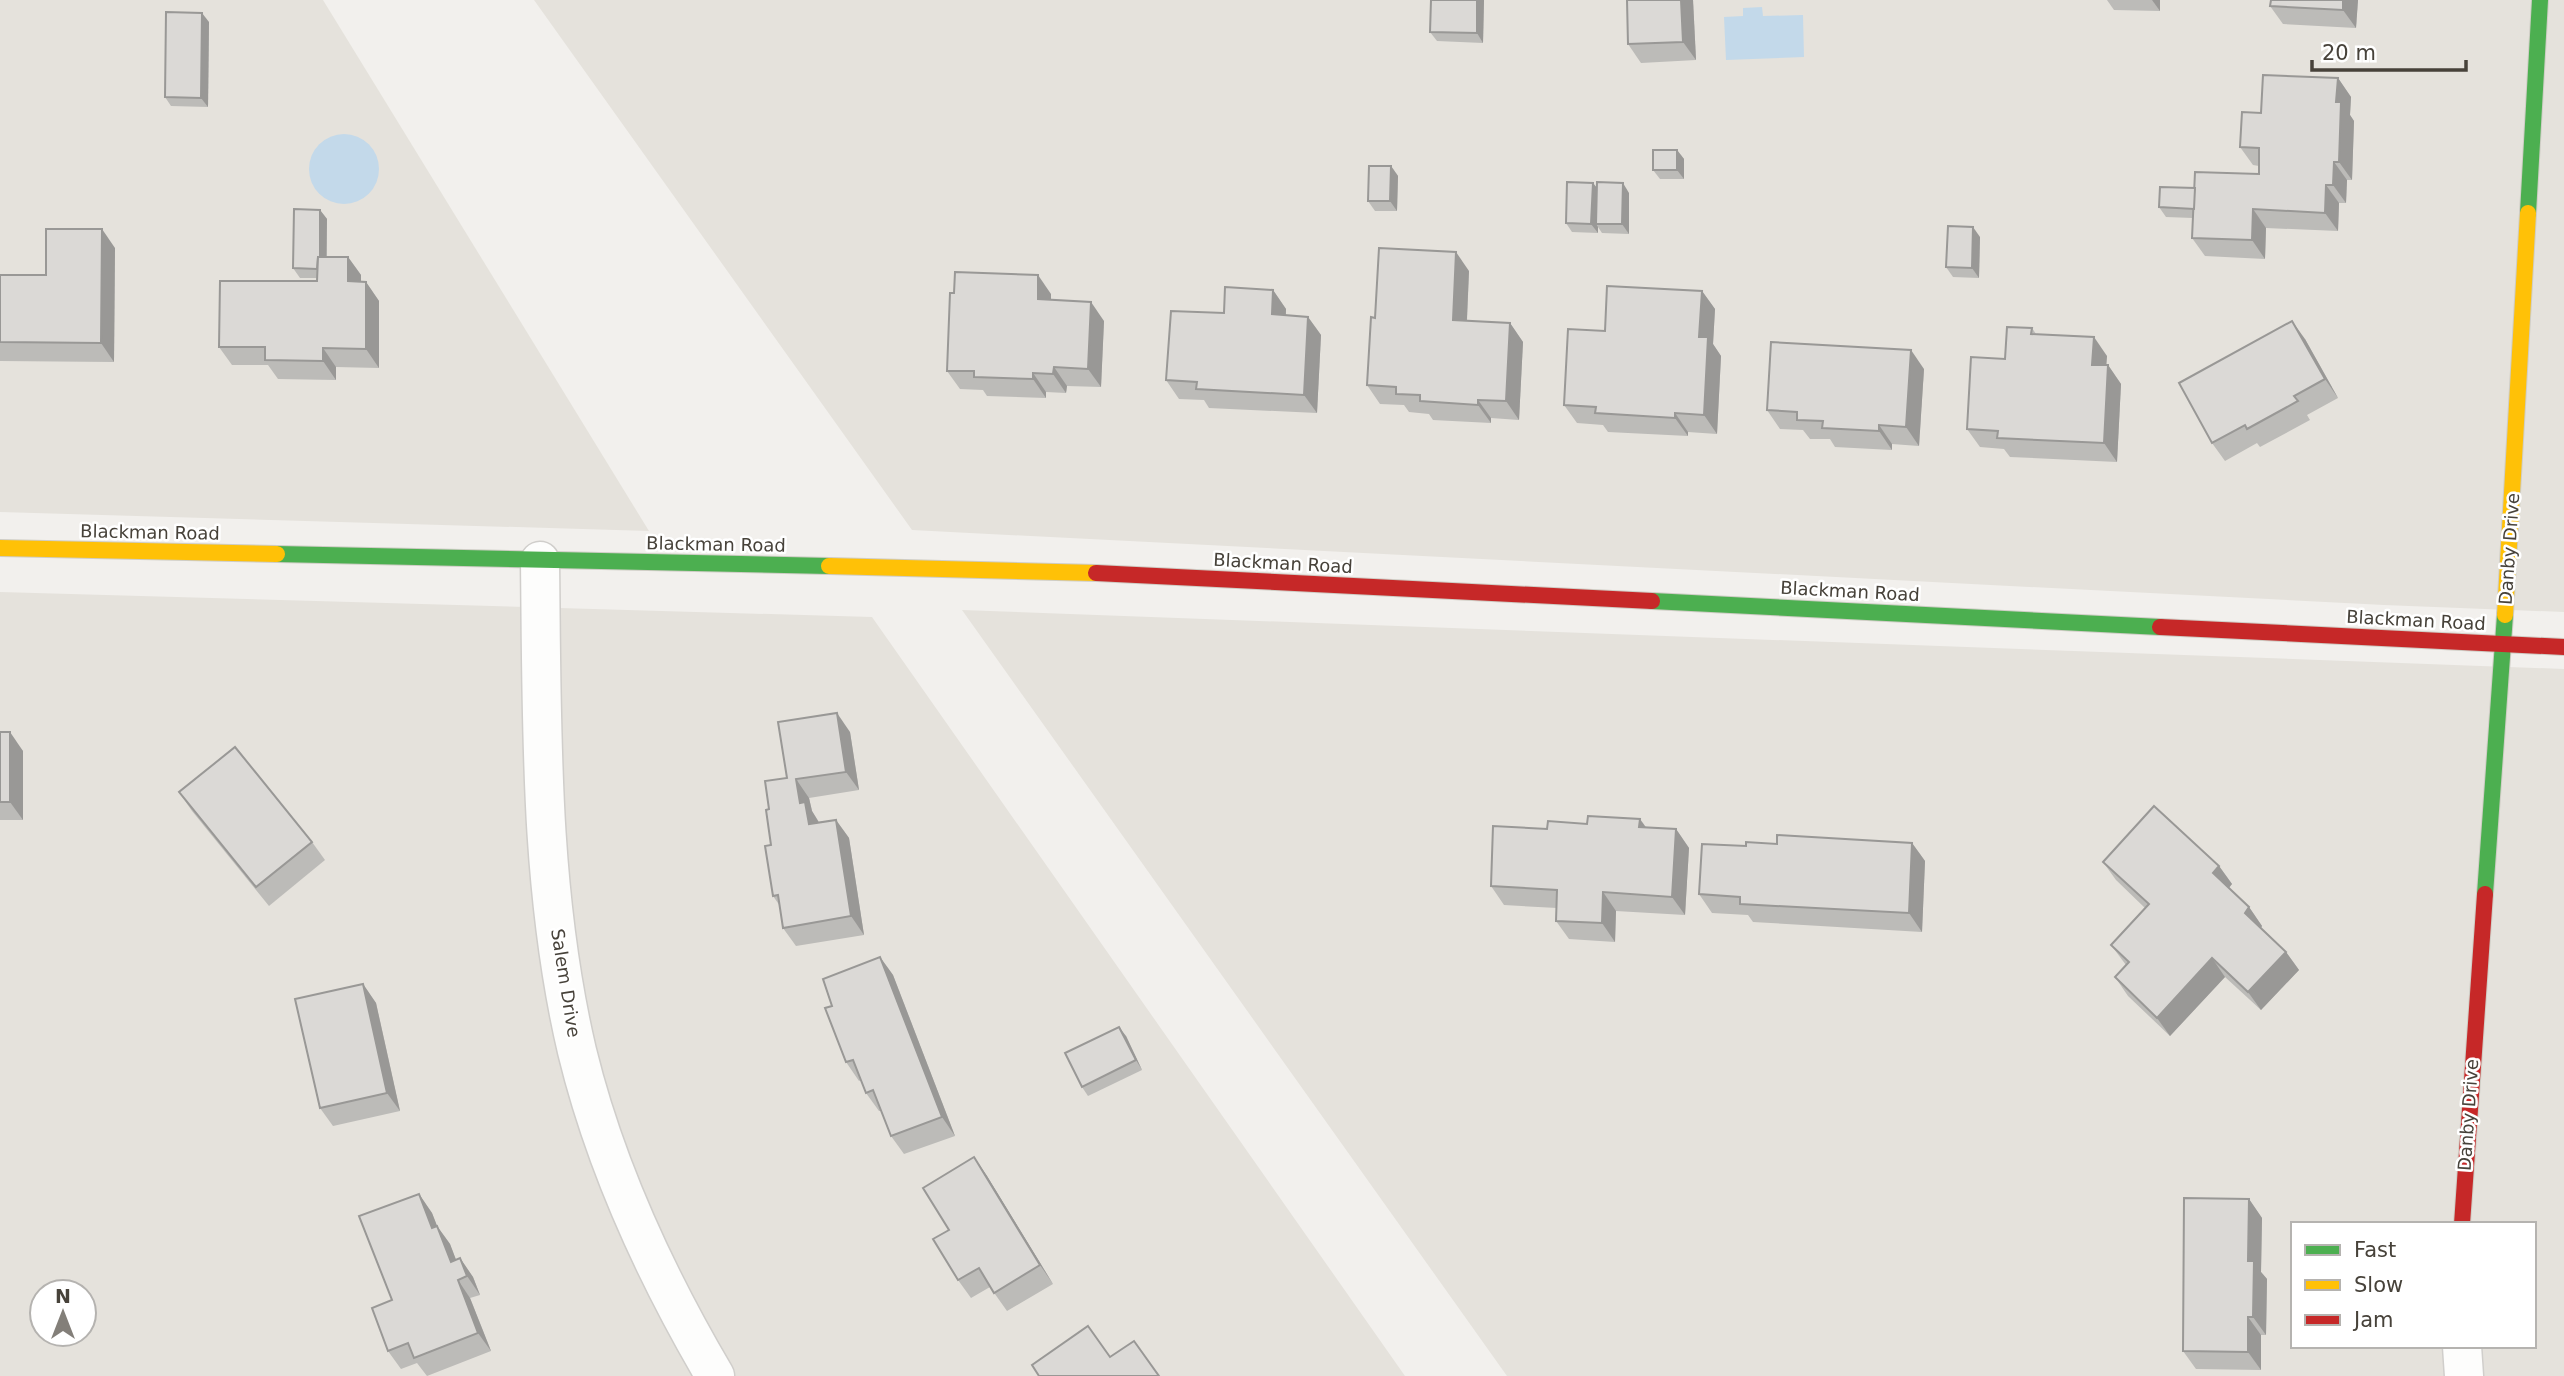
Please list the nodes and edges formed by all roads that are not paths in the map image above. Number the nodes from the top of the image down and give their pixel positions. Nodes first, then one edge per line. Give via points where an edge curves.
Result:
1 (2540, 0) edge
2 (0, 548) edge
3 (540, 561) junction
4 (2502, 645) junction
5 (2564, 647) edge
6 (2462, 1222) edge
7 (2462, 1348) edge
8 (715, 1376) edge
9 (2464, 1376) edge

1 - 4 street, Danby Drive
2 - 3 street, Blackman Road
3 - 4 street, Blackman Road via 1124,574
3 - 8 street, Salem Drive via 546,833 560,961 577,1050 628,1207 654,1266
4 - 5 street, Blackman Road
4 - 6 street, Danby Drive
7 - 9 street

